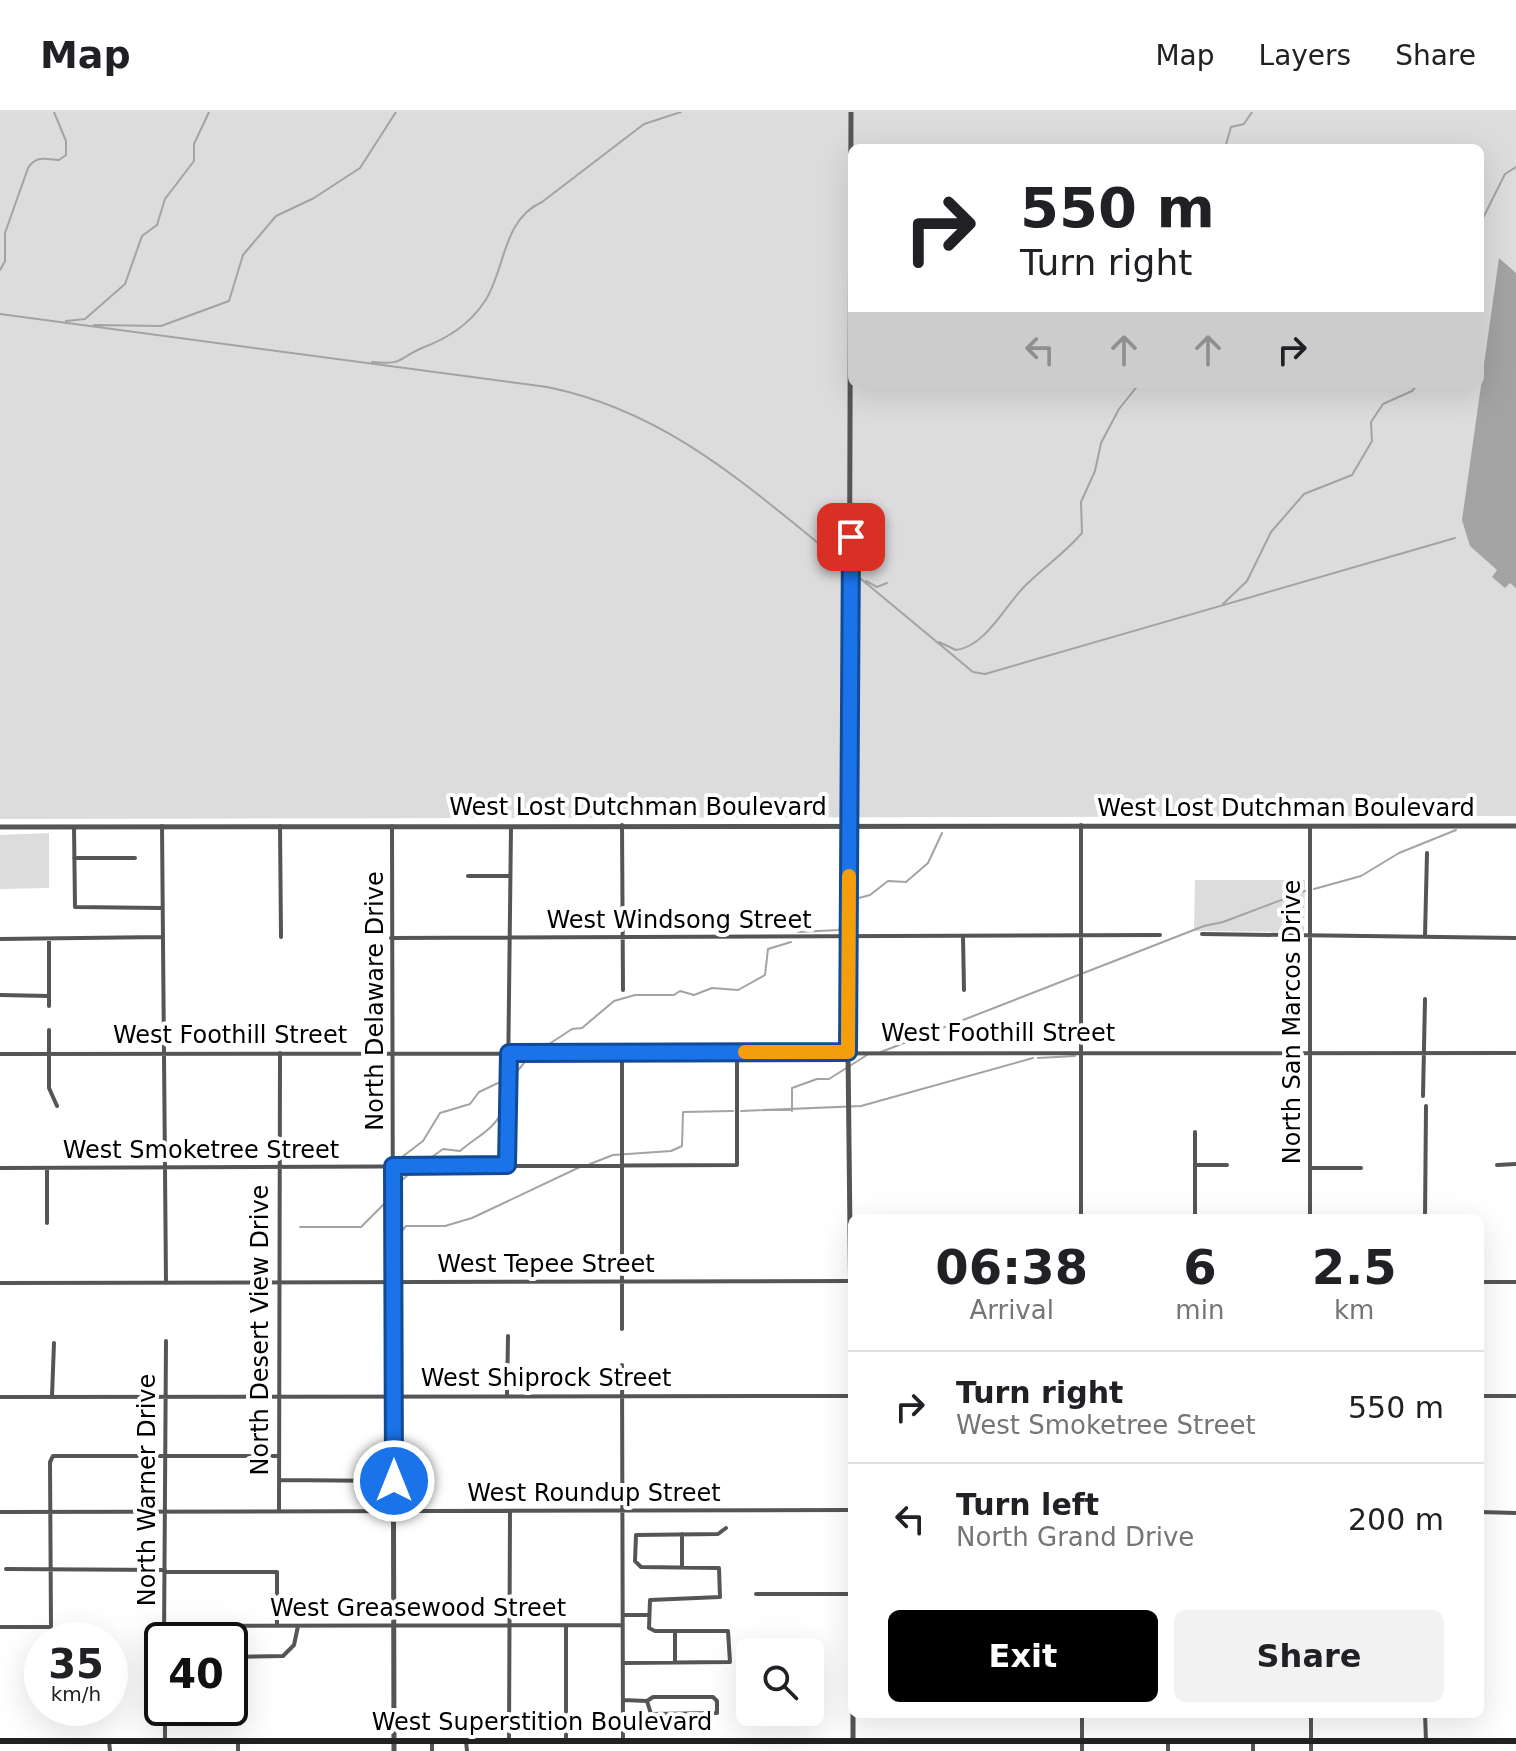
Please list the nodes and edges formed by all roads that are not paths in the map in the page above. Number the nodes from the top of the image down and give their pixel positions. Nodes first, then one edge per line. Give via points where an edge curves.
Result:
1 (851, 112) edge
2 (851, 144) edge
3 (851, 388) edge
4 (511, 825) junction
5 (622, 825) junction
6 (852, 825) junction
7 (1081, 825) junction
8 (162, 826) junction
9 (280, 826) junction
10 (392, 826) junction
11 (1310, 826) junction
12 (1516, 826) edge
13 (0, 827) edge
14 (74, 827) junction
15 (1427, 853) dead end
16 (74, 858) junction
17 (135, 858) dead end
18 (468, 876) dead end
19 (509, 876) junction
20 (162, 908) junction
21 (1202, 934) dead end
22 (963, 935) junction
23 (1081, 935) junction
24 (1160, 935) dead end
25 (1310, 936) junction
26 (1425, 936) junction
27 (162, 937) junction
28 (281, 937) dead end
29 (849, 937) junction
30 (391, 938) junction
31 (508, 938) junction
32 (622, 938) junction
33 (1516, 938) edge
34 (0, 939) edge
35 (49, 939) junction
36 (623, 990) dead end
37 (964, 990) dead end
38 (0, 995) edge
39 (49, 996) junction
40 (1425, 999) dead end
41 (49, 1006) dead end
42 (49, 1030) dead end
43 (1081, 1051) junction
44 (622, 1052) junction
45 (737, 1052) junction
46 (848, 1052) junction
47 (165, 1053) junction
48 (280, 1053) junction
49 (393, 1053) junction
50 (509, 1053) junction
51 (1310, 1053) junction
52 (1424, 1053) junction
53 (1516, 1053) edge
54 (0, 1054) edge
55 (50, 1054) junction
56 (1423, 1096) dead end
57 (57, 1106) dead end
58 (1426, 1106) dead end
59 (1195, 1132) dead end
60 (1516, 1164) edge
61 (507, 1165) junction
62 (623, 1165) junction
63 (1195, 1165) junction
64 (1227, 1165) dead end
65 (1497, 1165) dead end
66 (393, 1166) junction
67 (0, 1168) edge
68 (47, 1168) junction
69 (166, 1168) junction
70 (278, 1168) junction
71 (1311, 1168) junction
72 (1361, 1168) dead end
73 (851, 1214) edge
74 (1081, 1214) edge
75 (1195, 1214) edge
76 (1310, 1214) edge
77 (1425, 1214) edge
78 (47, 1223) dead end
79 (621, 1281) junction
80 (848, 1281) edge
81 (278, 1282) junction
82 (393, 1282) junction
83 (1484, 1282) edge
84 (1516, 1282) edge
85 (0, 1283) edge
86 (166, 1283) junction
87 (622, 1329) dead end
88 (508, 1336) dead end
89 (166, 1341) dead end
90 (54, 1343) dead end
91 (622, 1365) dead end
92 (507, 1396) junction
93 (622, 1396) junction
94 (848, 1396) edge
95 (1484, 1396) edge
96 (1516, 1396) edge
97 (0, 1397) edge
98 (52, 1397) junction
99 (165, 1397) junction
100 (279, 1397) junction
101 (394, 1397) junction
102 (165, 1455) junction
103 (279, 1456) junction
104 (279, 1480) junction
105 (394, 1481) junction
106 (848, 1510) edge
107 (394, 1511) junction
108 (510, 1511) junction
109 (622, 1511) junction
110 (0, 1512) edge
111 (49, 1512) junction
112 (165, 1512) junction
113 (279, 1512) junction
114 (1484, 1512) edge
115 (1516, 1513) edge
116 (726, 1528) dead end
117 (682, 1534) junction
118 (682, 1566) junction
119 (6, 1569) dead end
120 (50, 1570) junction
121 (165, 1571) junction
122 (756, 1594) dead end
123 (848, 1594) edge
124 (623, 1615) junction
125 (649, 1615) junction
126 (165, 1622) edge
127 (509, 1625) junction
128 (566, 1625) junction
129 (623, 1625) junction
130 (248, 1626) edge
131 (277, 1626) junction
132 (298, 1626) junction
133 (394, 1626) junction
134 (0, 1627) edge
135 (675, 1631) junction
136 (248, 1657) edge
137 (623, 1663) junction
138 (675, 1663) junction
139 (623, 1700) junction
140 (647, 1701) junction
141 (853, 1718) edge
142 (1082, 1718) edge
143 (1311, 1718) edge
144 (1425, 1718) edge
145 (165, 1726) edge
146 (853, 1739) junction
147 (509, 1740) junction
148 (545, 1740) junction
149 (566, 1740) junction
150 (623, 1740) junction
151 (675, 1740) junction
152 (729, 1740) junction
153 (967, 1740) junction
154 (1082, 1740) junction
155 (1168, 1740) junction
156 (1253, 1740) junction
157 (1311, 1740) junction
158 (0, 1741) edge
159 (109, 1741) junction
160 (165, 1741) junction
161 (238, 1741) junction
162 (394, 1741) junction
163 (432, 1741) junction
164 (466, 1741) junction
165 (1426, 1741) junction
166 (1516, 1741) edge
167 (545, 1749) dead end
168 (110, 1751) edge
169 (238, 1751) edge
170 (394, 1751) edge
171 (432, 1751) edge
172 (467, 1751) edge
173 (675, 1751) edge
174 (729, 1751) edge
175 (853, 1751) edge
176 (967, 1751) edge
177 (1082, 1751) edge
178 (1168, 1751) edge
179 (1253, 1751) edge
180 (1311, 1751) edge

1 - 2 street
3 - 6 street
4 - 5 street, West Lost Dutchman Boulevard
4 - 10 street, West Lost Dutchman Boulevard
4 - 19 street
5 - 6 street, West Lost Dutchman Boulevard
5 - 32 street
6 - 7 street, West Lost Dutchman Boulevard
6 - 29 street
7 - 11 street, West Lost Dutchman Boulevard
7 - 23 street
8 - 9 street, West Lost Dutchman Boulevard
8 - 14 street, West Lost Dutchman Boulevard
8 - 20 street
9 - 10 street, West Lost Dutchman Boulevard
9 - 28 street
10 - 30 street, North Delaware Drive
11 - 12 street, West Lost Dutchman Boulevard
11 - 25 street, North San Marcos Drive
13 - 14 street, West Lost Dutchman Boulevard
14 - 16 street
15 - 26 street
16 - 17 street
16 - 20 street via 75,907
18 - 19 street
19 - 31 street
20 - 27 street
21 - 25 street
22 - 23 street, West Windsong Street
22 - 29 street, West Windsong Street
22 - 37 street
23 - 24 street, West Windsong Street
23 - 43 street
25 - 26 street
25 - 51 street, North San Marcos Drive
26 - 33 street
27 - 35 street
27 - 47 street
29 - 32 street, West Windsong Street
29 - 46 street
30 - 31 street, West Windsong Street
30 - 49 street, North Delaware Drive
31 - 32 street, West Windsong Street
31 - 50 street
32 - 36 street
34 - 35 street
35 - 39 street
38 - 39 street
39 - 41 street
40 - 52 street
42 - 55 street
43 - 46 street, West Foothill Street
43 - 51 street, West Foothill Street
43 - 74 street
44 - 45 street, West Foothill Street
44 - 50 street, West Foothill Street
44 - 62 street
45 - 46 street, West Foothill Street
45 - 62 street, West Smoketree Street via 737,1165
46 - 73 street
47 - 48 street, West Foothill Street
47 - 55 street, West Foothill Street
47 - 69 street
48 - 49 street, West Foothill Street
48 - 70 street, North Desert View Drive
49 - 50 street, West Foothill Street
49 - 66 street, North Delaware Drive
50 - 61 street
51 - 52 street, West Foothill Street
51 - 71 street, North San Marcos Drive
52 - 53 street, West Foothill Street
52 - 56 street
54 - 55 street, West Foothill Street
55 - 57 street via 49,1088
58 - 77 street
59 - 63 street
60 - 65 street
61 - 62 street, West Smoketree Street
61 - 66 street, West Smoketree Street
62 - 79 street
63 - 64 street
63 - 75 street
66 - 70 street, West Smoketree Street
66 - 82 street, North Delaware Drive
67 - 68 street, West Smoketree Street
68 - 69 street, West Smoketree Street
68 - 78 street
69 - 70 street, West Smoketree Street
69 - 86 street
70 - 81 street, North Desert View Drive
71 - 72 street
71 - 76 street, North San Marcos Drive
79 - 80 street, West Tepee Street
79 - 82 street, West Tepee Street
79 - 87 street
81 - 82 street, West Tepee Street
81 - 86 street, West Tepee Street
81 - 100 street, North Desert View Drive
82 - 101 street, North Delaware Drive
83 - 84 street
85 - 86 street, West Tepee Street
88 - 92 street
89 - 99 street, North Warner Drive
90 - 98 street
91 - 93 street
92 - 93 street, West Shiprock Street
92 - 101 street, West Shiprock Street
93 - 94 street, West Shiprock Street
93 - 109 street
95 - 96 street
97 - 98 street, West Shiprock Street
98 - 99 street, West Shiprock Street
99 - 100 street, West Shiprock Street
99 - 102 street, North Warner Drive
100 - 101 street, West Shiprock Street
100 - 103 street, North Desert View Drive
101 - 105 street, North Delaware Drive
102 - 103 street
102 - 111 street via 53,1456
102 - 112 street, North Warner Drive
103 - 104 street, North Desert View Drive
104 - 105 street
104 - 113 street, North Desert View Drive
105 - 107 street, North Delaware Drive
106 - 109 street, West Roundup Street
107 - 108 street, West Roundup Street
107 - 113 street, West Roundup Street
107 - 133 street, North Delaware Drive
108 - 109 street, West Roundup Street
108 - 127 street
109 - 124 street
110 - 111 street, West Roundup Street
111 - 112 street, West Roundup Street
111 - 120 street
112 - 113 street, West Roundup Street
112 - 121 street, North Warner Drive
114 - 115 street
116 - 117 street via 718,1534
117 - 118 street
117 - 118 street via 636,1535 636,1565
118 - 125 street via 719,1568 720,1597 650,1600
119 - 120 street
120 - 121 street
120 - 134 street via 51,1627
121 - 126 street, North Warner Drive
121 - 131 street via 277,1572
122 - 123 street
124 - 125 street
124 - 129 street
125 - 135 street via 650,1630
127 - 128 street, West Greasewood Street
127 - 133 street, West Greasewood Street
127 - 147 street
128 - 129 street, West Greasewood Street
128 - 149 street
129 - 137 street
130 - 131 street, West Greasewood Street
131 - 132 street, West Greasewood Street
132 - 133 street, West Greasewood Street
132 - 136 street via 294,1645 283,1656
133 - 162 street, North Delaware Drive
135 - 138 street
135 - 138 street via 730,1632 730,1662
137 - 138 street
137 - 139 street
139 - 140 street
139 - 150 street
140 - 140 street via 651,1714 717,1713 713,1697
141 - 146 street
142 - 154 street
143 - 157 street
144 - 165 street
145 - 160 street
146 - 152 main road, West Superstition Boulevard
146 - 153 main road, West Superstition Boulevard
146 - 175 main road
147 - 148 main road, West Superstition Boulevard
147 - 164 main road, West Superstition Boulevard
148 - 149 main road, West Superstition Boulevard
148 - 167 street
149 - 150 main road, West Superstition Boulevard
150 - 151 main road, West Superstition Boulevard
151 - 152 main road, West Superstition Boulevard
151 - 173 street
152 - 174 street
153 - 154 main road, West Superstition Boulevard
153 - 176 street
154 - 155 main road, West Superstition Boulevard
154 - 177 street
155 - 156 main road, West Superstition Boulevard
155 - 178 street
156 - 157 main road, West Superstition Boulevard
156 - 179 street
157 - 165 main road, West Superstition Boulevard
157 - 180 street
158 - 159 main road, West Superstition Boulevard
159 - 160 main road, West Superstition Boulevard
159 - 168 street
160 - 161 main road, West Superstition Boulevard
161 - 162 main road, West Superstition Boulevard
161 - 169 street
162 - 163 main road, West Superstition Boulevard
162 - 170 street, North Delaware Drive
163 - 164 main road, West Superstition Boulevard
163 - 171 street
164 - 172 street
165 - 166 main road, West Superstition Boulevard

